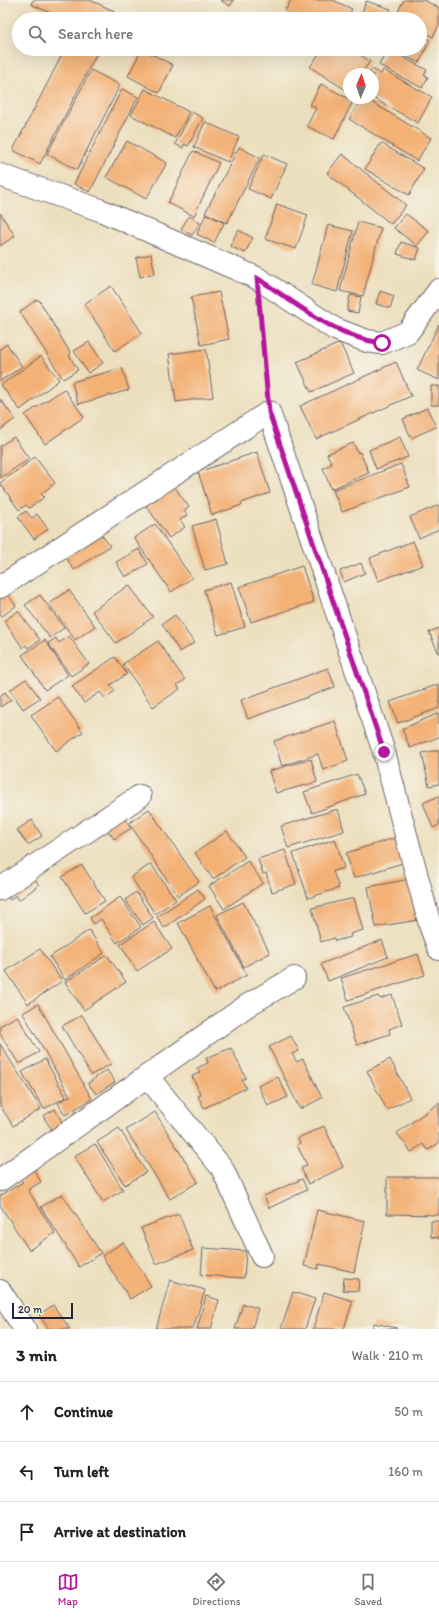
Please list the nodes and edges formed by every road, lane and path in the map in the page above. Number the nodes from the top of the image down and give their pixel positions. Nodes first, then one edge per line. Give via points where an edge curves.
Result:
1 (0, 176) edge
2 (257, 278) junction
3 (439, 290) edge
4 (269, 412) junction
5 (0, 587) edge
6 (140, 796) dead end
7 (0, 889) edge
8 (439, 949) edge
9 (294, 978) dead end
10 (147, 1076) junction
11 (0, 1180) edge
12 (262, 1256) dead end
13 (0, 1291) edge
14 (25, 1329) edge

1 - 2 street via 100,210
2 - 3 street via 335,329 367,342 382,343 408,332
2 - 4 path
4 - 5 street
4 - 8 street via 384,752 430,925
6 - 7 street
9 - 10 street via 248,1005
10 - 11 street
10 - 12 street via 222,1168
13 - 14 street

